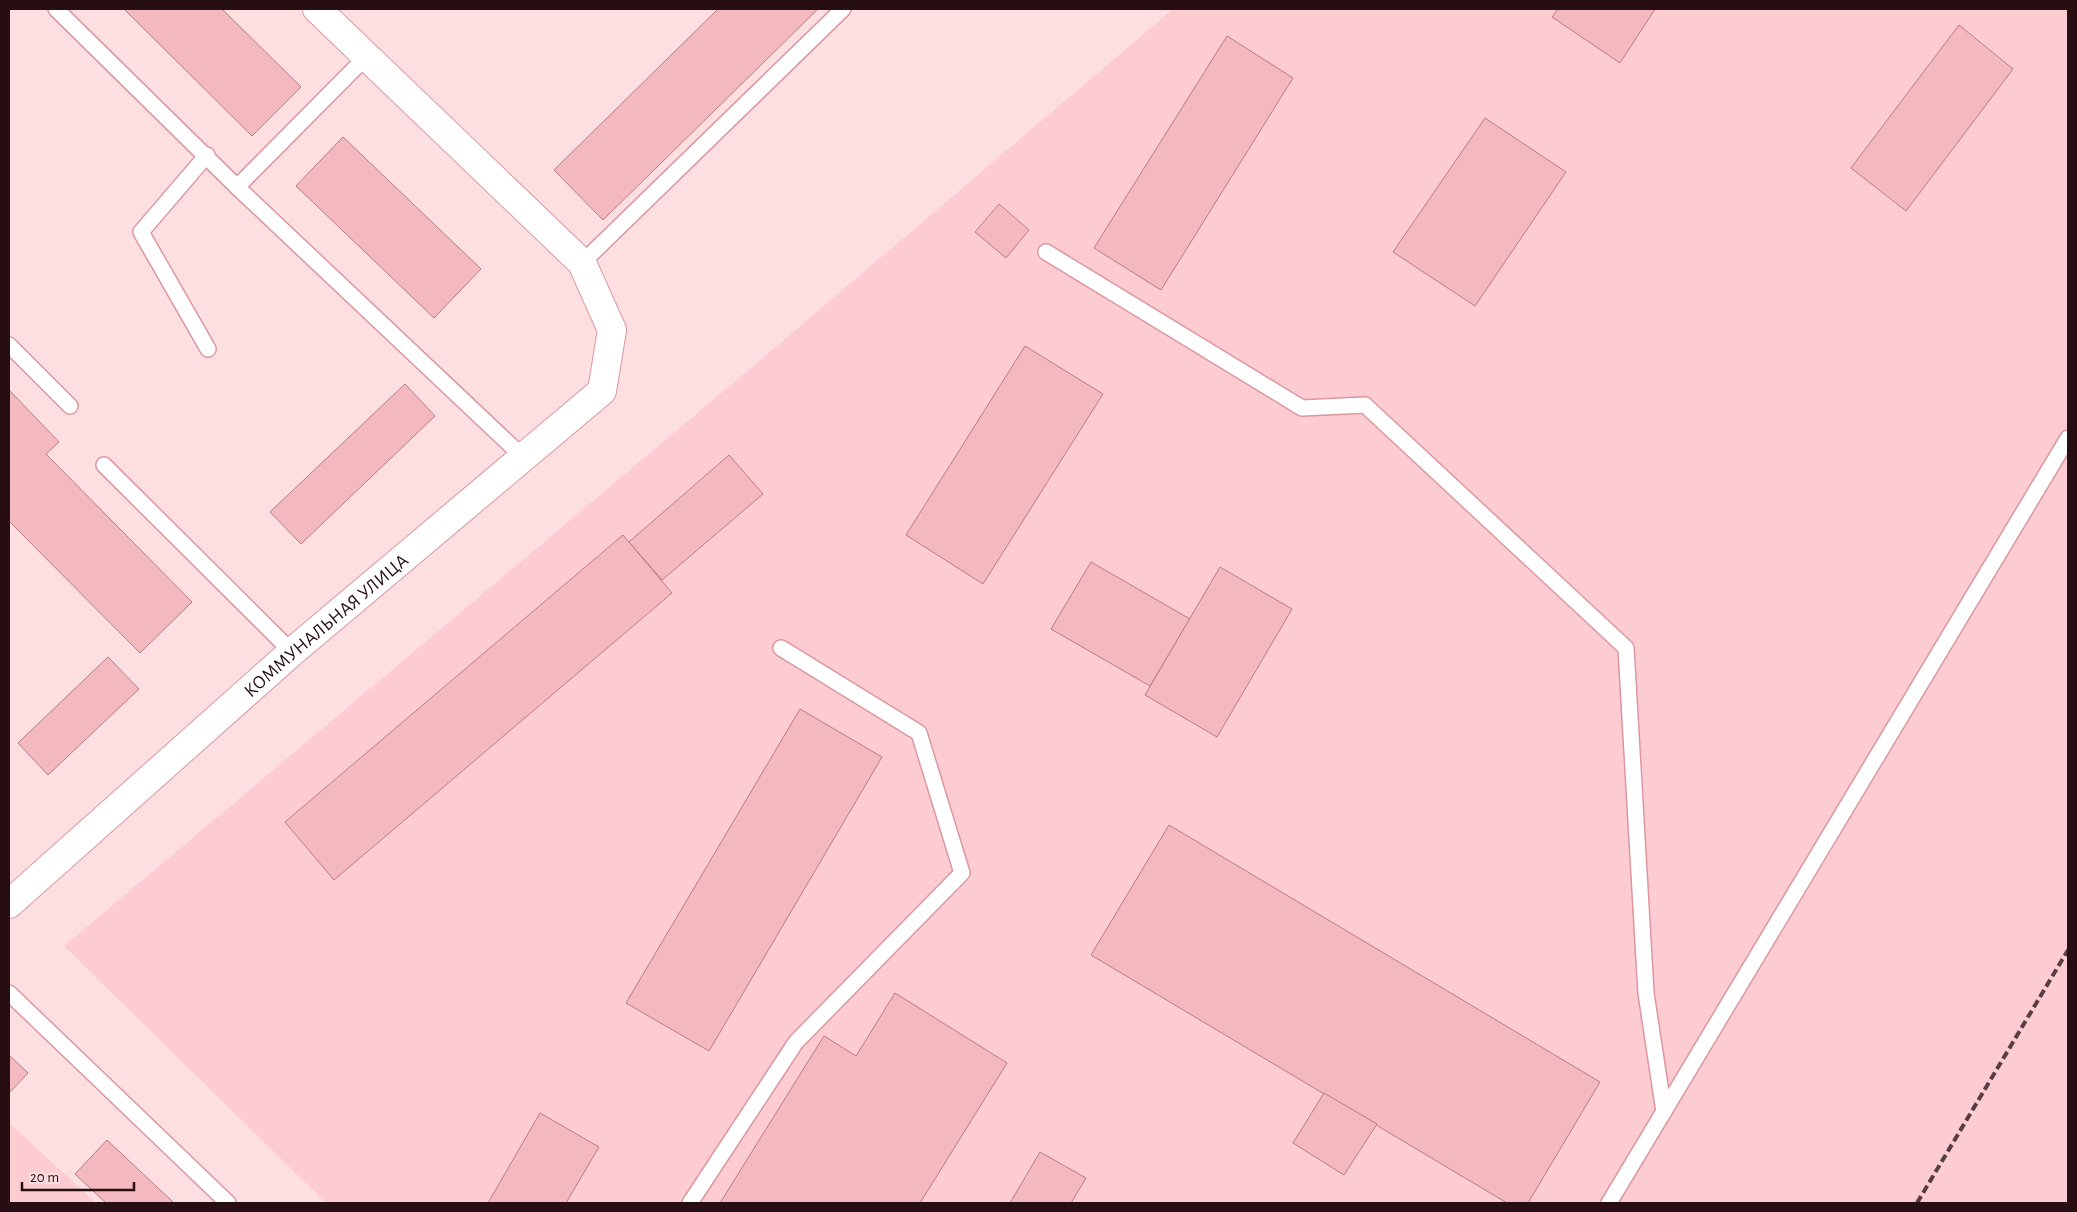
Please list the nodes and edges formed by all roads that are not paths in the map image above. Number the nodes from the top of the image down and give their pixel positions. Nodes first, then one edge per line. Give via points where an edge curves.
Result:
1 (56, 9) edge
2 (317, 9) edge
3 (843, 9) edge
4 (366, 57) junction
5 (207, 155) junction
6 (237, 187) junction
7 (1046, 252) dead end
8 (582, 263) junction
9 (9, 345) edge
10 (208, 349) dead end
11 (70, 406) dead end
12 (2068, 438) edge
13 (523, 457) junction
14 (104, 465) dead end
15 (781, 648) dead end
16 (292, 652) junction
17 (9, 904) edge
18 (9, 993) edge
19 (1664, 1112) junction
20 (228, 1203) edge
21 (690, 1203) edge
22 (1609, 1203) edge

1 - 5 lane
2 - 4 street
3 - 8 lane
4 - 6 lane
4 - 8 street
5 - 6 lane
5 - 10 lane via 140,232
6 - 13 lane
7 - 19 lane via 1302,408 1365,405 1626,648 1646,993
8 - 13 street, КОММУНАЛЬНАЯ УЛИЦА via 612,330 602,391
9 - 11 lane
12 - 19 lane
13 - 16 street, КОММУНАЛЬНАЯ УЛИЦА
14 - 16 lane
15 - 21 lane via 919,733 962,873 796,1042
16 - 17 street, КОММУНАЛЬНАЯ УЛИЦА
18 - 20 lane
19 - 22 lane

